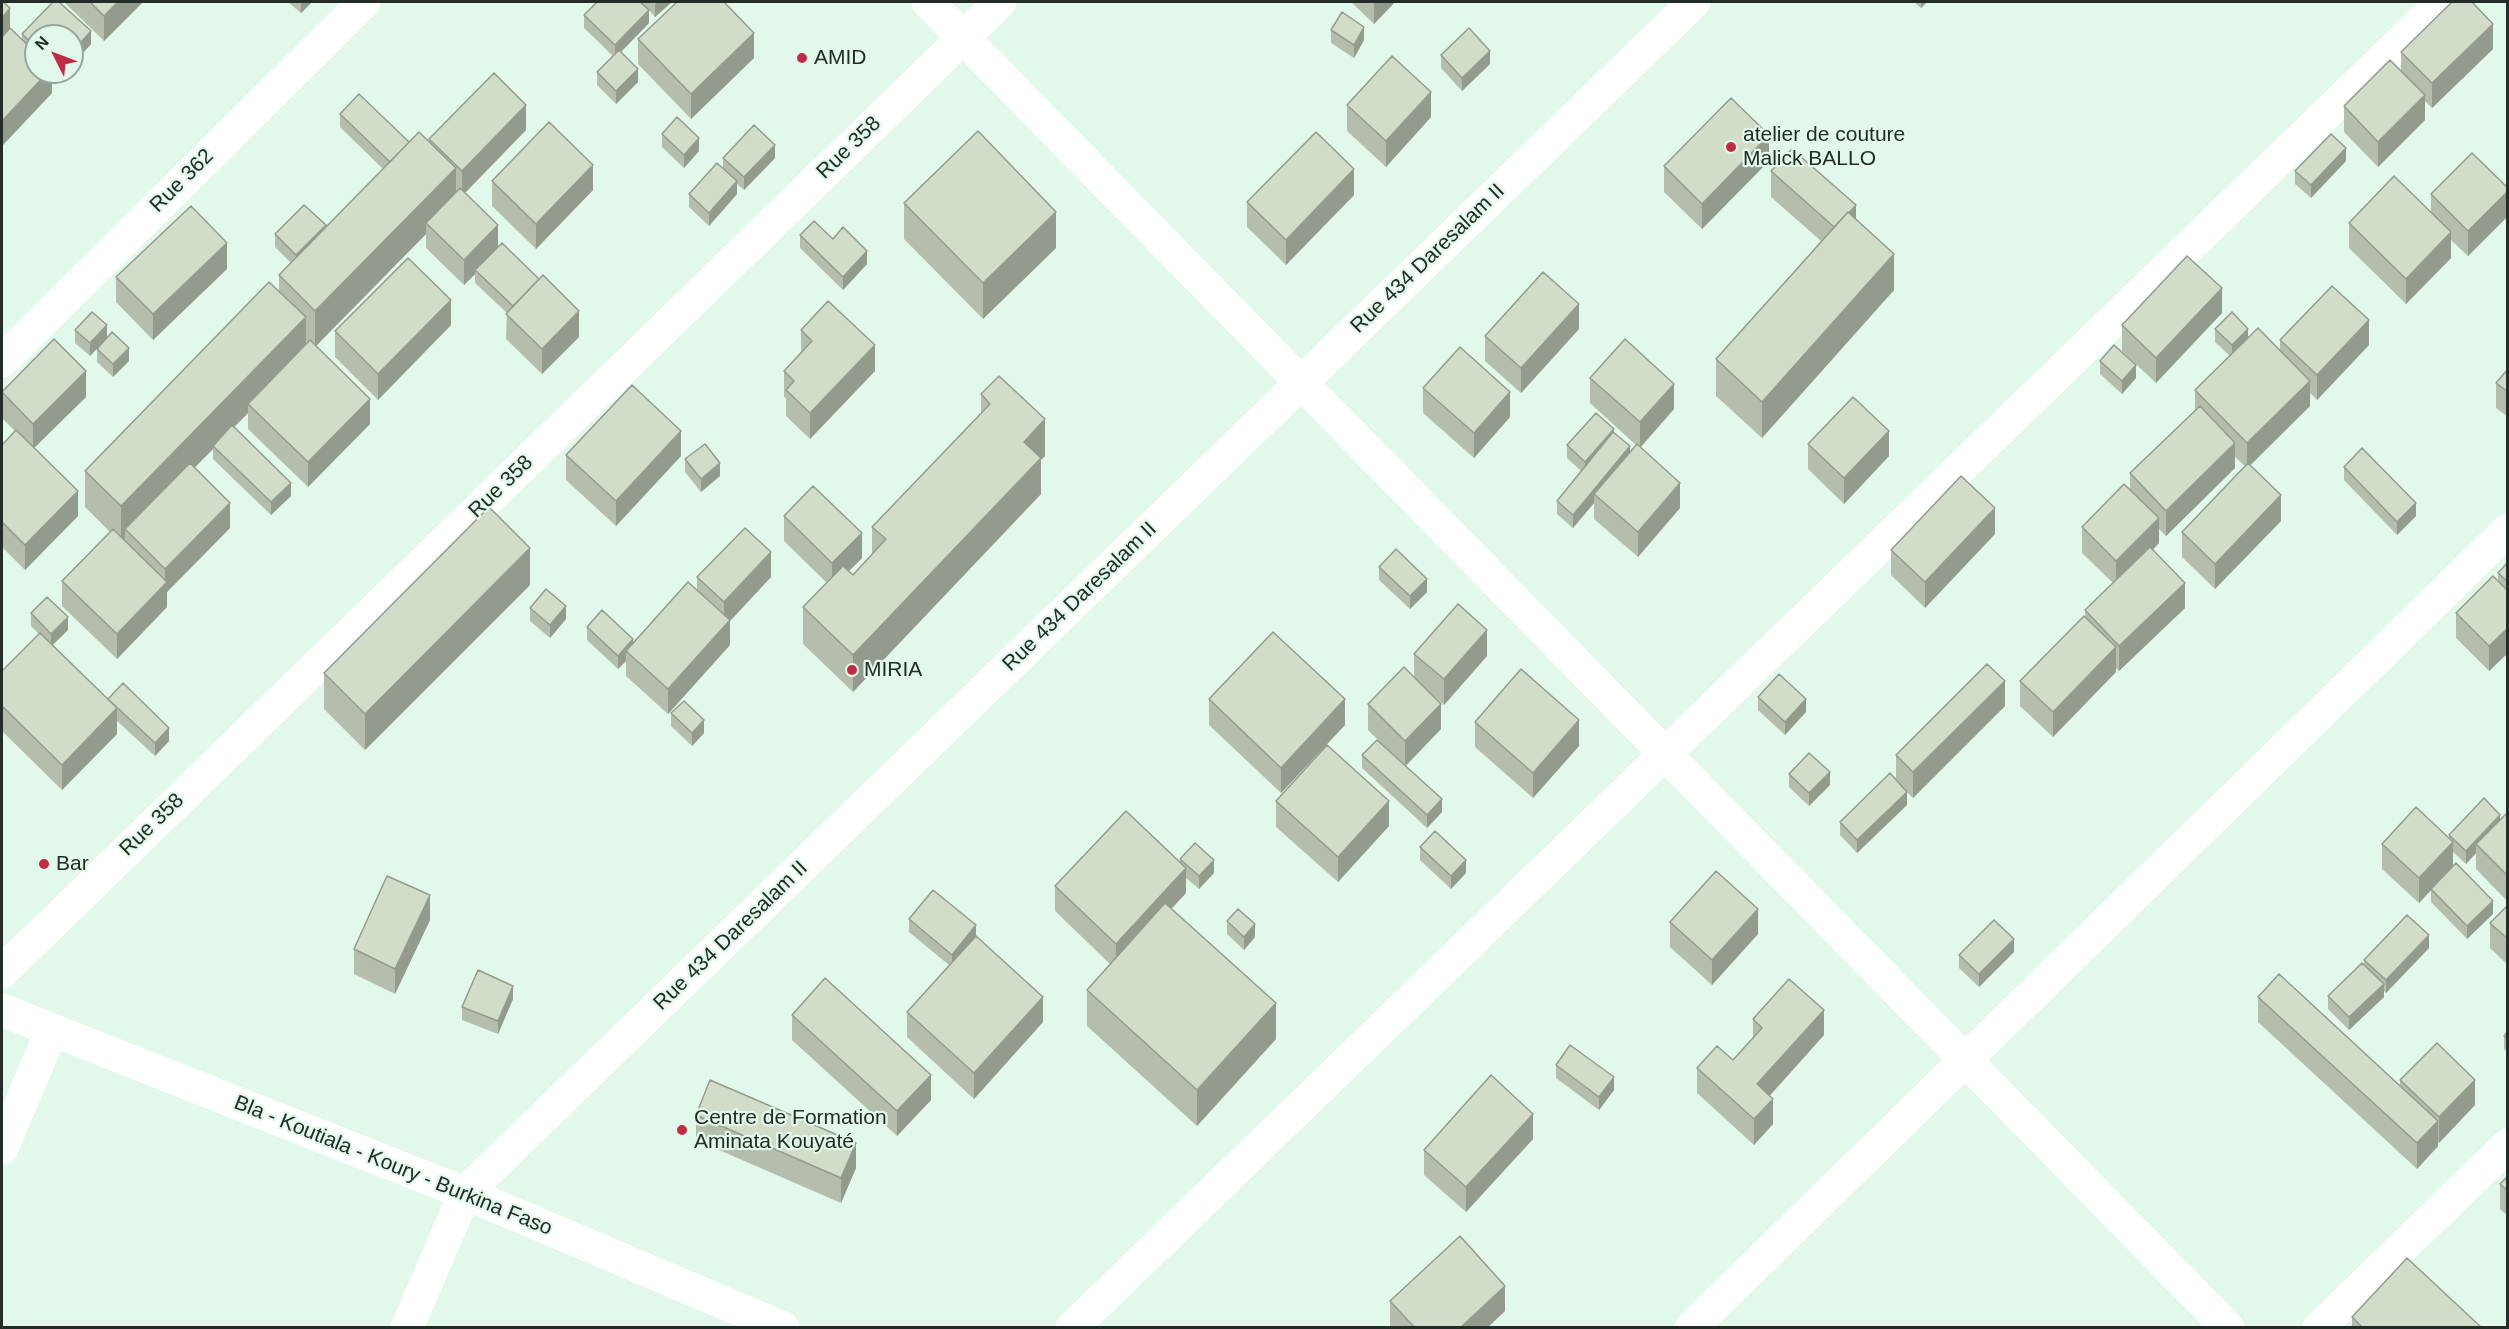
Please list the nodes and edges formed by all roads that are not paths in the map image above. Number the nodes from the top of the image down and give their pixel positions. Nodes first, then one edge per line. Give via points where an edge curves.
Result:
1 (364, 2) edge
2 (928, 2) edge
3 (1000, 2) edge
4 (1694, 2) edge
5 (2442, 2) edge
6 (963, 37) junction
7 (2, 361) edge
8 (1302, 382) junction
9 (2508, 530) edge
10 (1666, 753) junction
11 (2, 972) edge
12 (2, 1010) edge
13 (52, 1030) junction
14 (1965, 1059) junction
15 (2508, 1145) edge
16 (2, 1148) edge
17 (465, 1193) junction
18 (407, 1328) edge
19 (783, 1328) edge
20 (1072, 1328) edge
21 (1691, 1328) edge
22 (2228, 1328) edge
23 (2319, 1328) edge

1 - 7 street, Rue 362
2 - 6 street
3 - 6 street, Rue 358
4 - 8 street, Rue 434 Daresalam II
5 - 10 street
6 - 8 street
6 - 11 street, Rue 358
8 - 10 street
8 - 17 street, Rue 434 Daresalam II
9 - 14 street
10 - 14 street
10 - 20 street
12 - 13 street, Bla - Koutiala - Koury - Burkina Faso
13 - 16 street
13 - 17 street, Bla - Koutiala - Koury - Burkina Faso
14 - 21 street
14 - 22 street
15 - 23 street
17 - 18 street
17 - 19 street, Bla - Koutiala - Koury - Burkina Faso

